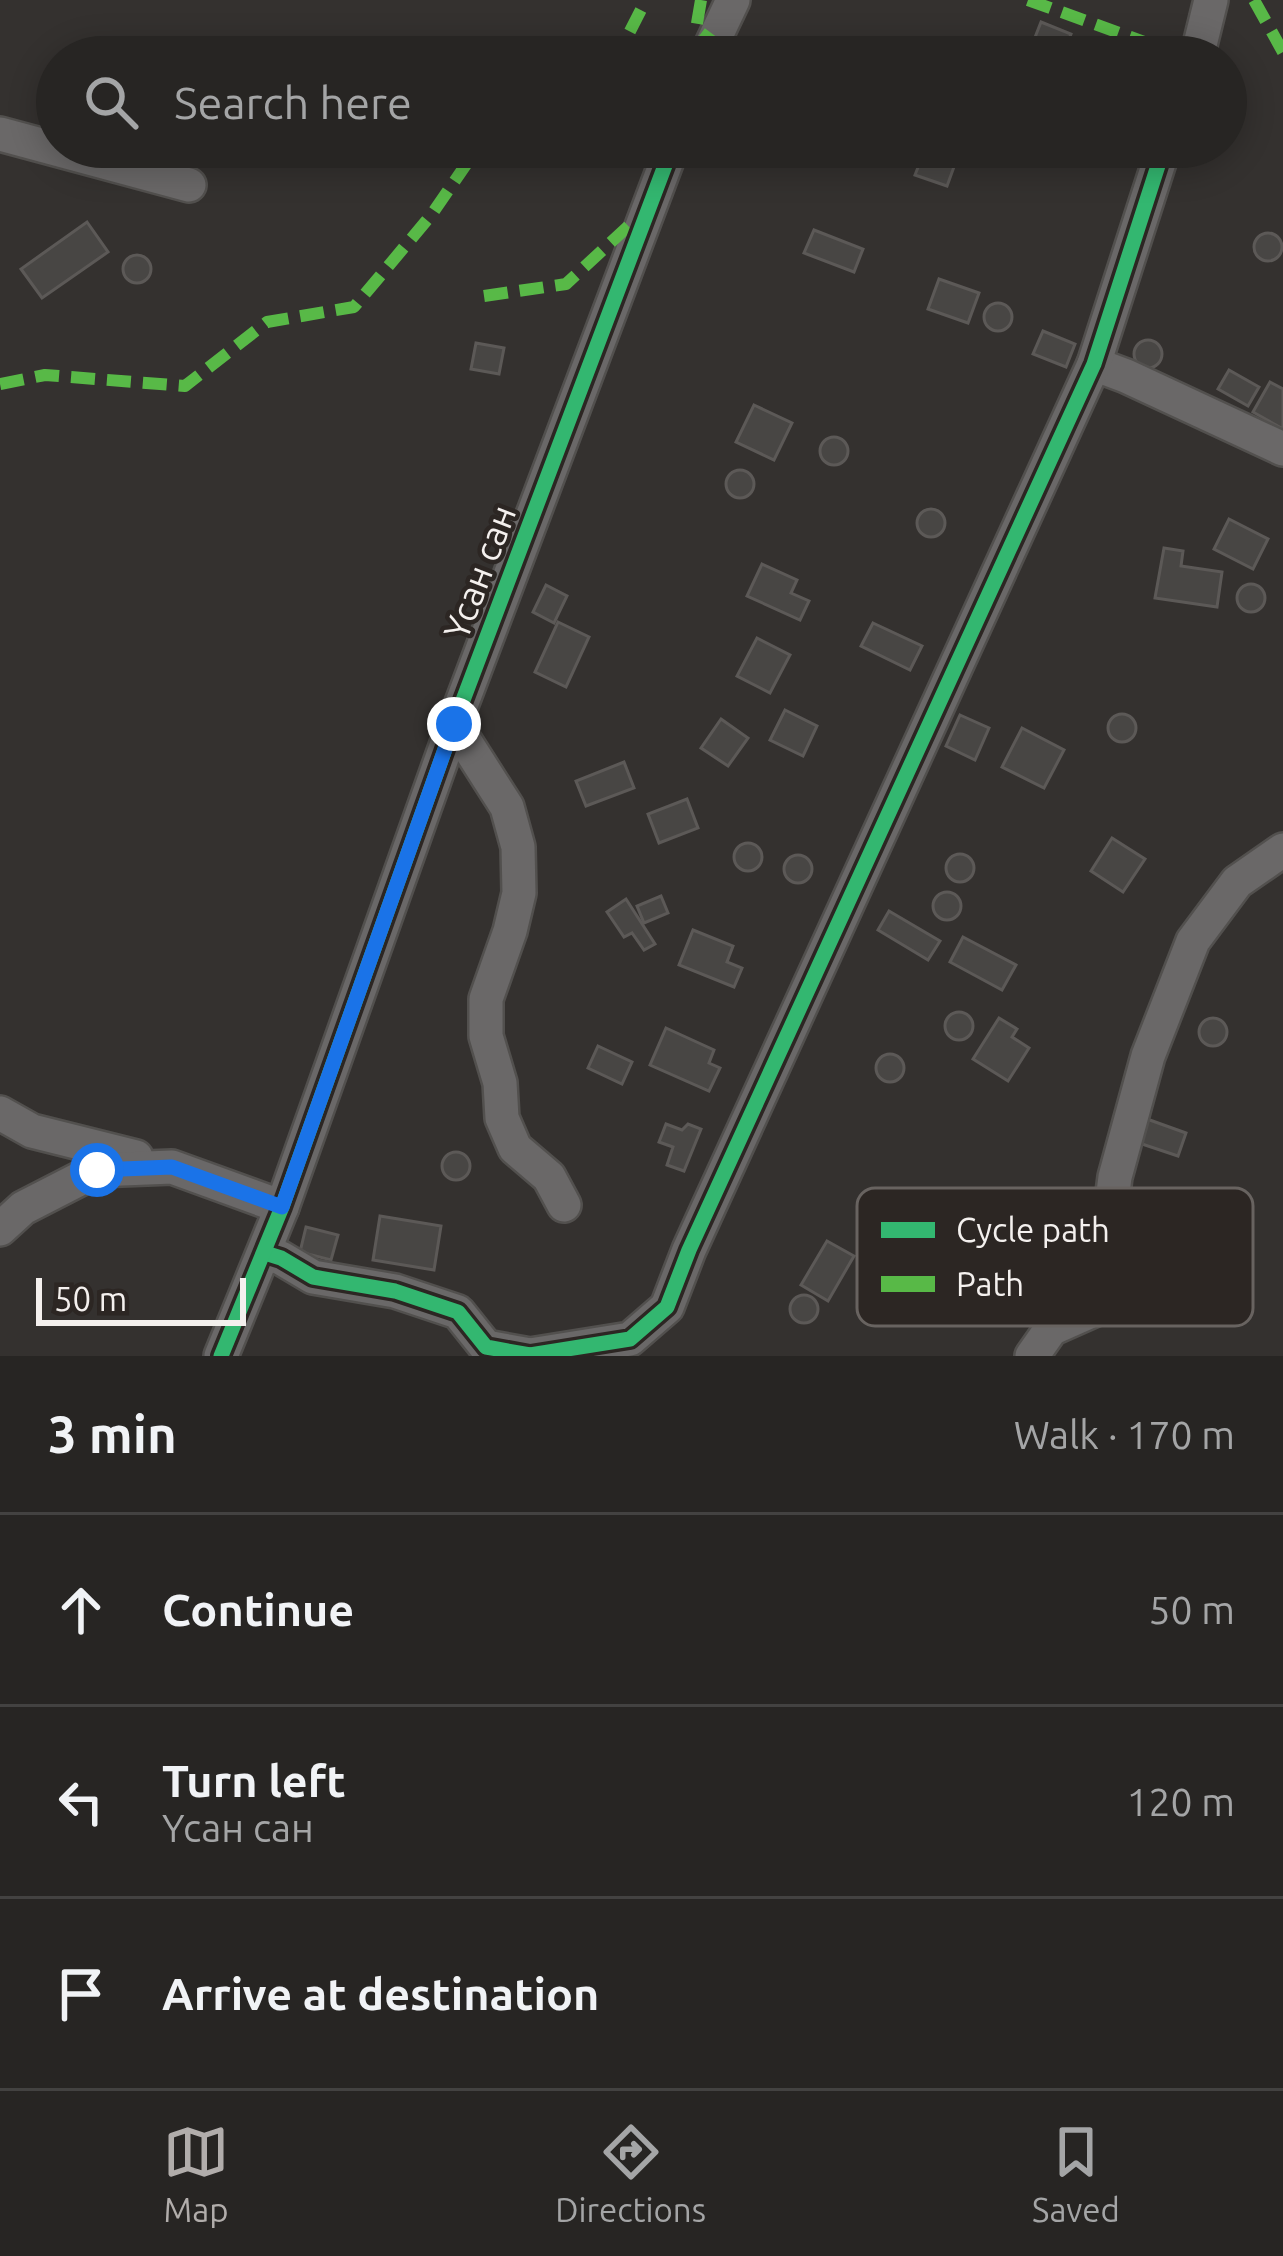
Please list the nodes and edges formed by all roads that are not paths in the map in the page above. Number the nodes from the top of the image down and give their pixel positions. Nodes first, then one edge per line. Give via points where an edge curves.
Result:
1 (734, 0) edge
2 (1211, 0) edge
3 (716, 36) edge
4 (1202, 36) edge
5 (0, 134) edge
6 (36, 144) edge
7 (129, 168) edge
8 (664, 168) edge
9 (1157, 168) edge
10 (189, 184) dead end
11 (1094, 364) junction
12 (1283, 449) edge
13 (454, 724) junction
14 (1283, 850) edge
15 (0, 1113) edge
16 (172, 1167) junction
17 (1114, 1188) edge
18 (564, 1205) dead end
19 (282, 1207) junction
20 (0, 1229) edge
21 (265, 1252) junction
22 (1059, 1326) edge
23 (221, 1356) edge
24 (1032, 1356) edge

1 - 3 street
2 - 4 street
5 - 6 street
7 - 10 street
8 - 13 street, Үсан сан
9 - 11 street
11 - 12 street
11 - 21 street via 667,1306 630,1340 530,1355 486,1347 458,1312 313,1277
13 - 18 street via 508,807 518,847 519,893 486,999 502,1118 515,1148 549,1177
13 - 19 street, Үсан сан
14 - 17 street via 1237,882 1192,941 1148,1056
15 - 16 street via 32,1131
16 - 19 street
16 - 20 street via 97,1170
19 - 21 street, Үсан сан
21 - 23 street, Үсан сан
22 - 24 street

